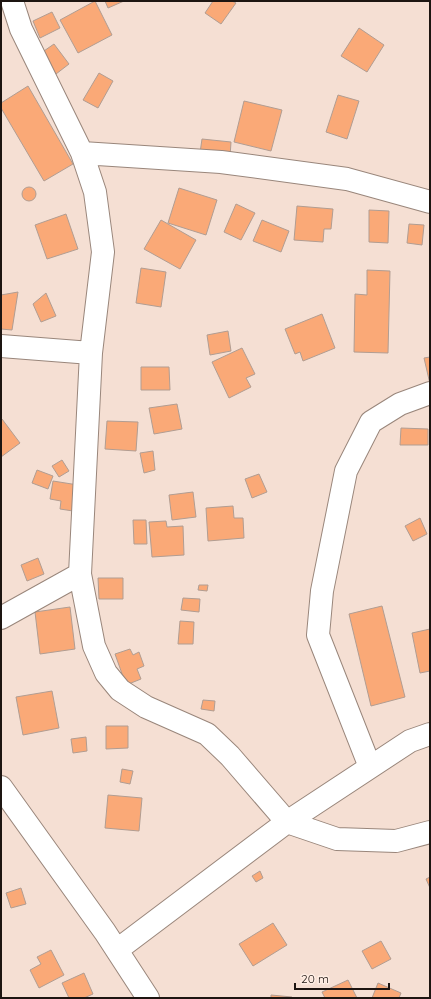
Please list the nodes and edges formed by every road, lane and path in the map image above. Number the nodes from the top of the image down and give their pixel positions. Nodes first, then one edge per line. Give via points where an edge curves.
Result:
1 (12, 1) edge
2 (82, 153) junction
3 (430, 202) edge
4 (1, 346) edge
5 (91, 353) junction
6 (430, 393) edge
7 (80, 574) junction
8 (1, 618) edge
9 (430, 734) edge
10 (370, 767) junction
11 (1, 787) edge
12 (287, 822) junction
13 (430, 832) edge
14 (117, 950) junction
15 (148, 998) edge

1 - 2 street via 21,29
2 - 3 street via 221,162 347,179
2 - 5 street via 95,192 103,252
4 - 5 street
5 - 7 street
6 - 10 street via 400,404 371,422 346,471 322,591 318,635
7 - 8 street
7 - 12 street via 94,646 106,672 120,690 146,707 207,734 230,756
9 - 10 street via 410,740
10 - 12 street
11 - 14 street
12 - 13 street via 337,839 396,841
12 - 14 street
14 - 15 street

